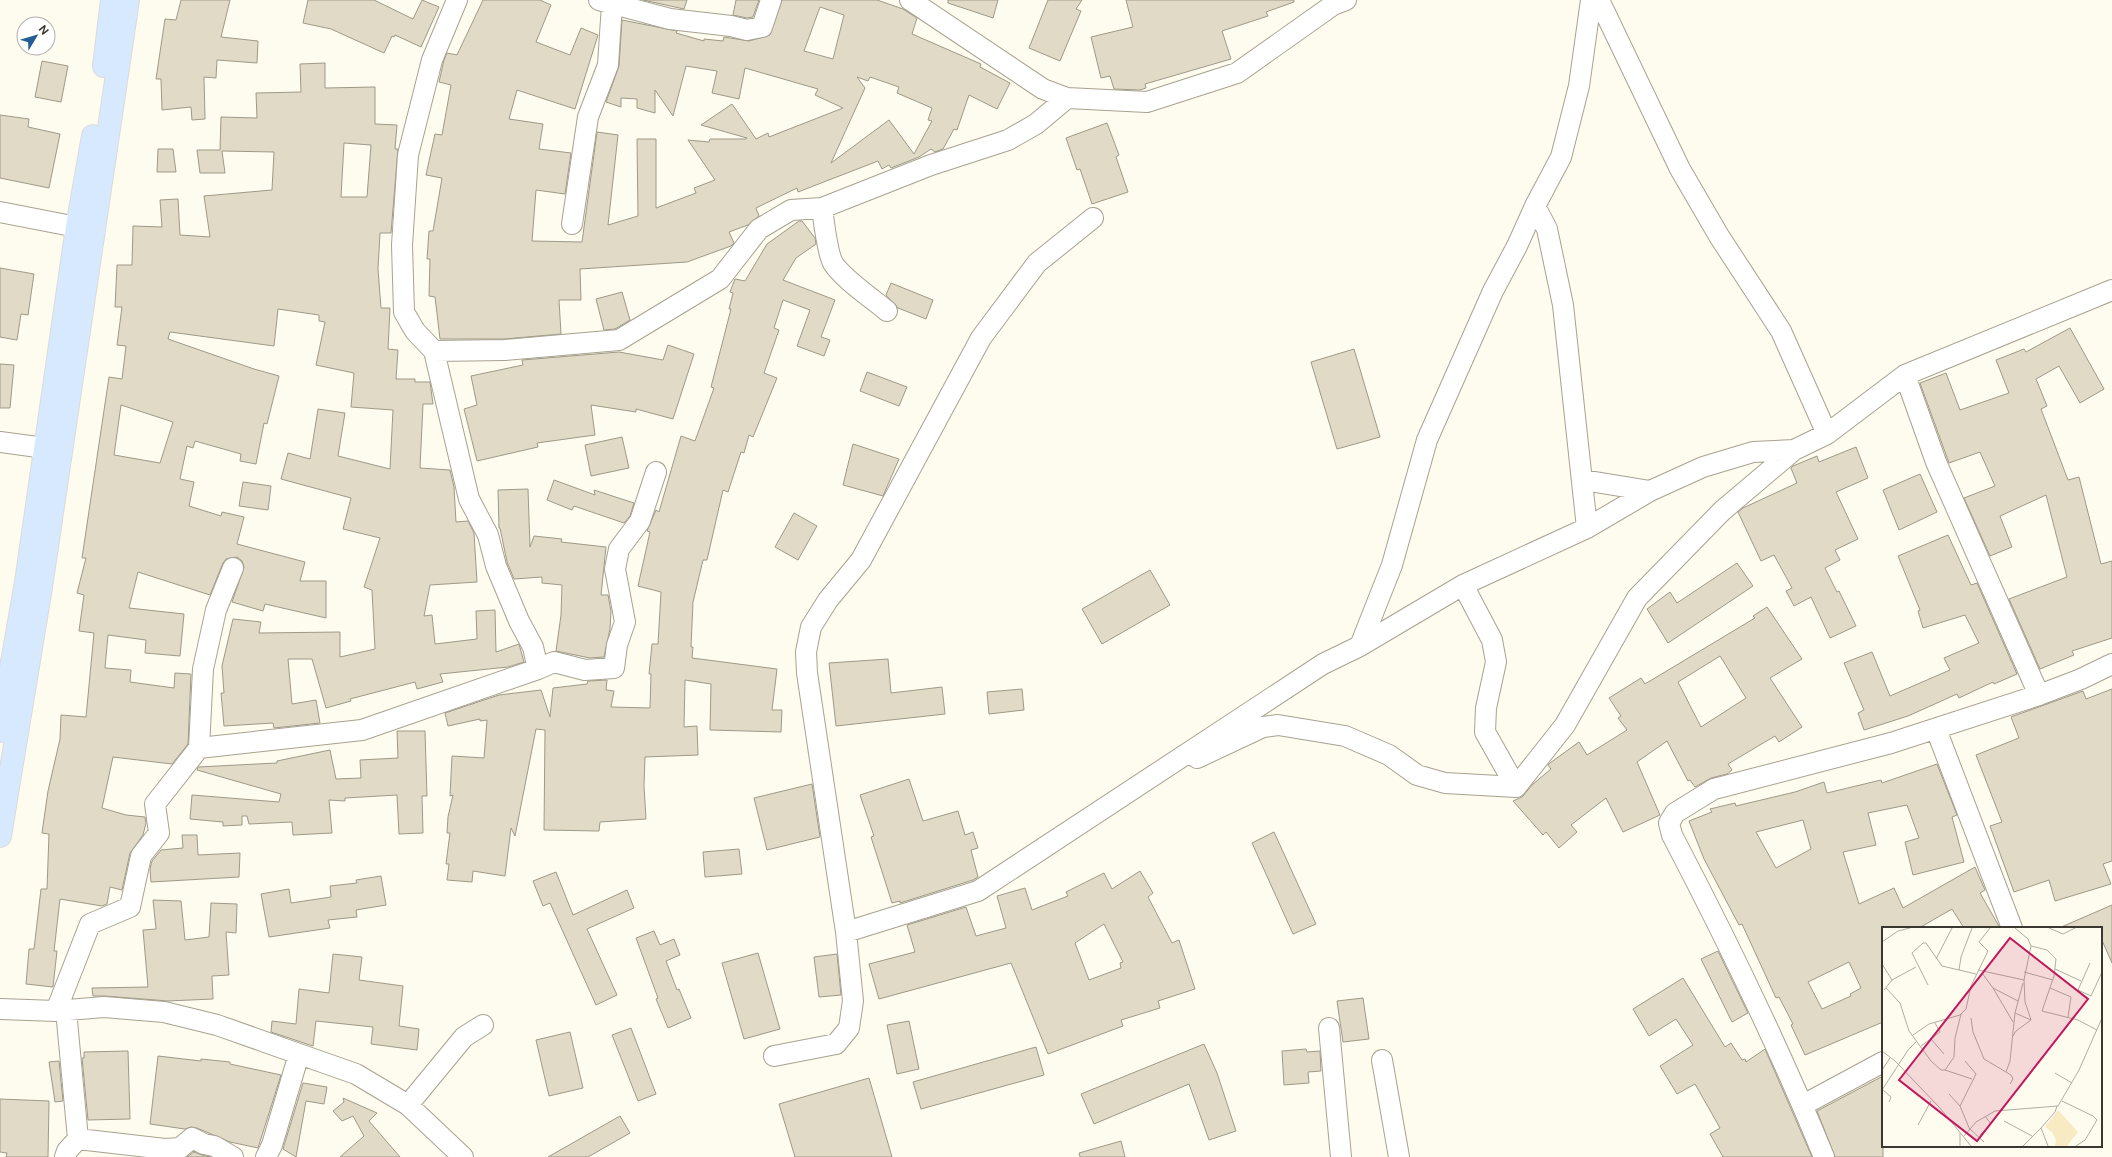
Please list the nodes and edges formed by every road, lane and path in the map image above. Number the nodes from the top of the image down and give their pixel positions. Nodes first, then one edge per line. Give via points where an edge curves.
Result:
1 (112, 0) edge
2 (128, 0) edge
3 (457, 0) edge
4 (771, 0) edge
5 (910, 0) edge
6 (1346, 0) edge
7 (1591, 0) edge
8 (1599, 0) edge
9 (605, 2) edge
10 (1067, 98) junction
11 (1535, 206) junction
12 (822, 208) junction
13 (0, 212) edge
14 (1093, 218) dead end
15 (572, 224) dead end
16 (77, 227) junction
17 (2112, 290) edge
18 (888, 311) dead end
19 (434, 351) junction
20 (1905, 375) junction
21 (1827, 434) junction
22 (0, 442) edge
23 (45, 448) junction
24 (1794, 450) junction
25 (656, 472) dead end
26 (1583, 480) junction
27 (1650, 492) junction
28 (1587, 528) junction
29 (233, 568) dead end
30 (1463, 585) junction
31 (1360, 646) junction
32 (2112, 664) edge
33 (538, 669) junction
34 (2039, 695) junction
35 (1936, 729) junction
36 (0, 731) edge
37 (199, 748) junction
38 (1143, 784) junction
39 (1516, 787) junction
40 (0, 836) edge
41 (2012, 927) edge
42 (846, 932) junction
43 (0, 1009) edge
44 (61, 1011) junction
45 (483, 1025) dead end
46 (1329, 1028) dead end
47 (299, 1054) junction
48 (774, 1056) dead end
49 (1382, 1060) dead end
50 (1882, 1063) edge
51 (408, 1105) junction
52 (1803, 1105) junction
53 (78, 1139) junction
54 (65, 1157) edge
55 (233, 1157) edge
56 (266, 1157) edge
57 (463, 1157) edge
58 (1341, 1157) edge
59 (1399, 1157) edge
60 (1824, 1157) edge

1 - 16 main road via 98,107
2 - 40 main road via 41,587
3 - 19 street via 432,60 408,155 402,245 404,312 415,331
4 - 9 street via 762,27 747,30 670,18
5 - 10 street via 1043,89
6 - 10 street via 1333,5 1237,73 1147,102
7 - 11 street via 1579,86 1560,157
8 - 21 street via 1680,169 1719,236 1781,331
9 - 15 street via 608,65 588,116
10 - 12 street via 1036,124 1008,140 931,165
11 - 26 street via 1547,229 1563,305
11 - 31 street via 1493,291 1427,440 1392,565
12 - 18 street via 833,264 854,285
12 - 19 street via 791,210 759,229 720,279 619,340 505,350
13 - 16 street
14 - 42 street via 1037,264 981,338 861,560 828,600 811,627 806,652 807,673
16 - 23 main road
17 - 20 street
19 - 33 street via 469,499 488,535 496,566 533,648
20 - 21 street
20 - 34 street via 1936,462
21 - 24 street
22 - 23 street
23 - 36 main road via 26,582
24 - 27 street via 1753,452 1703,467
24 - 39 street via 1722,511 1637,598 1565,725
25 - 33 street via 640,521 619,549 615,569 625,622 617,645 614,668 585,670 554,662
26 - 27 street
26 - 28 street
27 - 28 street
28 - 30 street
29 - 37 street via 216,610 203,669
30 - 31 street
30 - 39 street via 1492,640 1496,662 1486,708 1485,732
31 - 38 street via 1323,664
32 - 34 street
33 - 37 street via 362,730
34 - 35 street
35 - 41 street
35 - 52 street via 1714,789 1675,813 1669,823 1672,835 1714,916
37 - 44 street via 155,804 159,833 141,856 130,907 90,924
38 - 39 street via 1263,728 1278,725 1346,736 1389,755 1417,775 1445,783
38 - 42 street via 978,891
42 - 48 street via 853,1001 849,1028 836,1044
43 - 44 street
44 - 47 street via 104,1007 164,1012 217,1025
44 - 53 street
45 - 51 street via 464,1037
46 - 58 street
47 - 51 street via 356,1074
47 - 56 street via 272,1145
49 - 59 street
50 - 52 street
51 - 57 street
52 - 60 street
53 - 54 street
53 - 55 street via 165,1149 180,1148 192,1138

